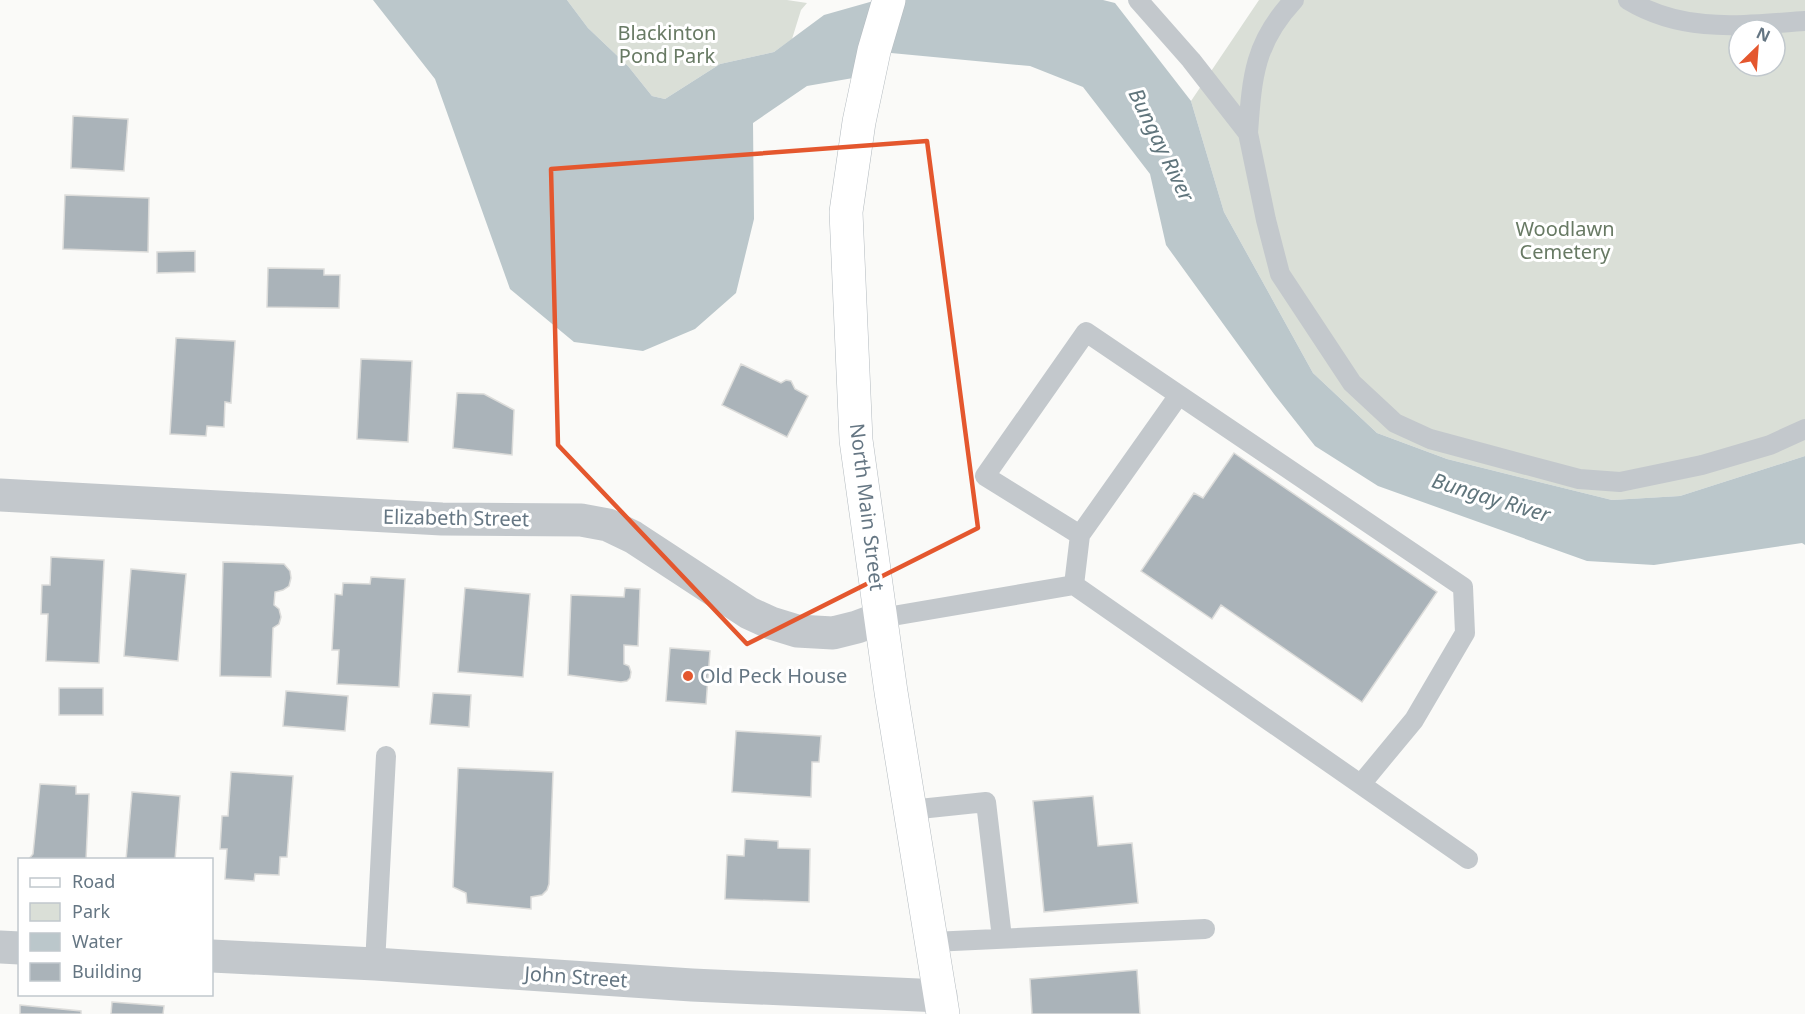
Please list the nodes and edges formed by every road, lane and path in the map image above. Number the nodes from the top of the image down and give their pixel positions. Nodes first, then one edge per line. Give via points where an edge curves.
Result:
1 (889, 0) edge
2 (1138, 0) edge
3 (1294, 0) edge
4 (1628, 0) edge
5 (1805, 21) edge
6 (1248, 133) junction
7 (1179, 395) junction
8 (1805, 429) edge
9 (0, 495) edge
10 (1080, 535) junction
11 (1074, 585) junction
12 (881, 618) junction
13 (386, 756) dead end
14 (1361, 784) junction
15 (910, 810) junction
16 (1468, 858) dead end
17 (1205, 929) dead end
18 (1002, 938) junction
19 (932, 942) junction
20 (0, 947) edge
21 (18, 948) edge
22 (213, 956) edge
23 (375, 964) junction
24 (942, 1005) edge

1 - 12 main road, North Main Street via 859,122 846,212 856,440
2 - 6 lane
3 - 6 lane via 1276,19 1262,47 1252,79
4 - 5 lane via 1645,10 1696,25
6 - 8 lane via 1280,274 1352,383 1395,423 1430,439 1580,479 1620,482 1702,465 1770,445
7 - 10 lane
7 - 10 lane via 1086,332 985,476
7 - 14 lane via 1462,587 1465,633 1414,720
9 - 12 street, Elizabeth Street via 442,519 581,520 608,525 633,537 748,613 771,623 797,631 833,633
10 - 11 lane
11 - 12 lane
11 - 14 lane
12 - 15 main road, North Main Street
13 - 23 lane
14 - 16 lane
15 - 18 lane via 986,802
15 - 19 main road, North Main Street
17 - 18 lane
18 - 19 lane
19 - 24 main road, North Main Street
20 - 21 street
22 - 23 street, John Street
23 - 24 street, John Street

